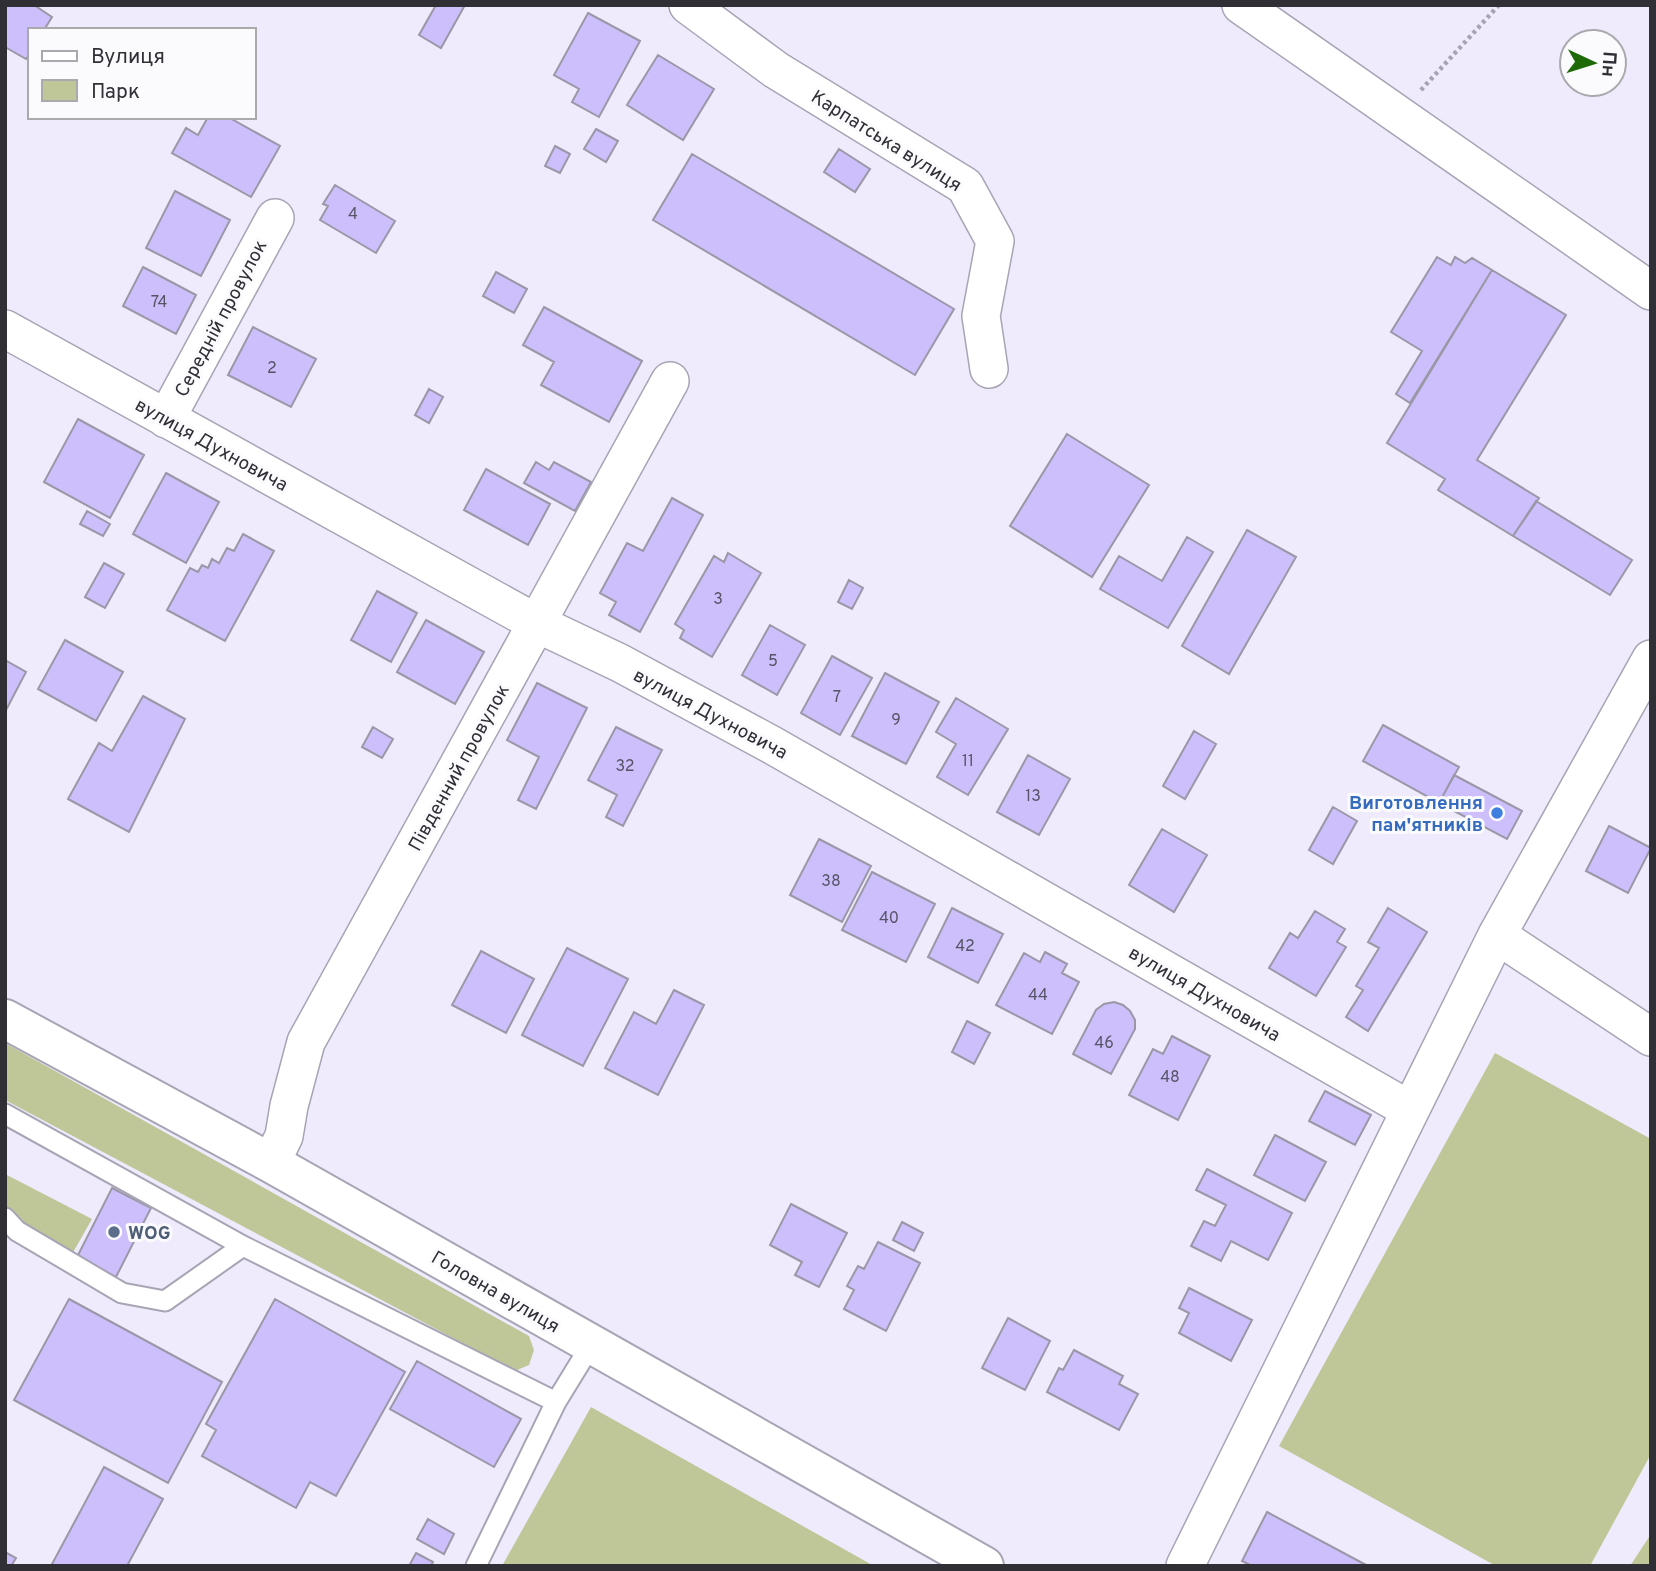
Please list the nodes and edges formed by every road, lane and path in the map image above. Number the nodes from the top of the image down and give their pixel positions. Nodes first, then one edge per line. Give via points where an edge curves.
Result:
1 (688, 5) edge
2 (1241, 5) edge
3 (1499, 5) edge
4 (1399, 114) junction
5 (275, 218) dead end
6 (1651, 291) edge
7 (5, 329) edge
8 (989, 369) dead end
9 (670, 381) dead end
10 (166, 419) junction
11 (538, 624) junction
12 (1651, 659) edge
13 (1497, 935) junction
14 (5, 1019) edge
15 (1651, 1037) edge
16 (1410, 1110) junction
17 (5, 1114) edge
18 (271, 1163) junction
19 (5, 1218) edge
20 (243, 1246) junction
21 (591, 1345) junction
22 (556, 1402) junction
23 (476, 1566) edge
24 (984, 1566) edge
25 (1185, 1566) edge

1 - 8 street, Карпатська вулиця via 776,70 965,186 995,242 981,316
2 - 4 street
3 - 4 path
4 - 6 street
5 - 10 street, Середній провулок
7 - 10 street, вулиця Духновича
9 - 11 street, Південний провулок
10 - 11 street, вулиця Духновича
11 - 16 street, вулиця Духновича via 772,745
11 - 18 street, Південний провулок via 306,1042 284,1136
12 - 13 street
13 - 15 street
13 - 16 street
14 - 18 main road, Головна вулиця
16 - 25 street
17 - 20 lane
18 - 21 main road, Головна вулиця
19 - 20 lane via 17,1231 122,1293 165,1301
20 - 22 lane
21 - 22 lane
21 - 24 main road, Головна вулиця
22 - 23 lane

